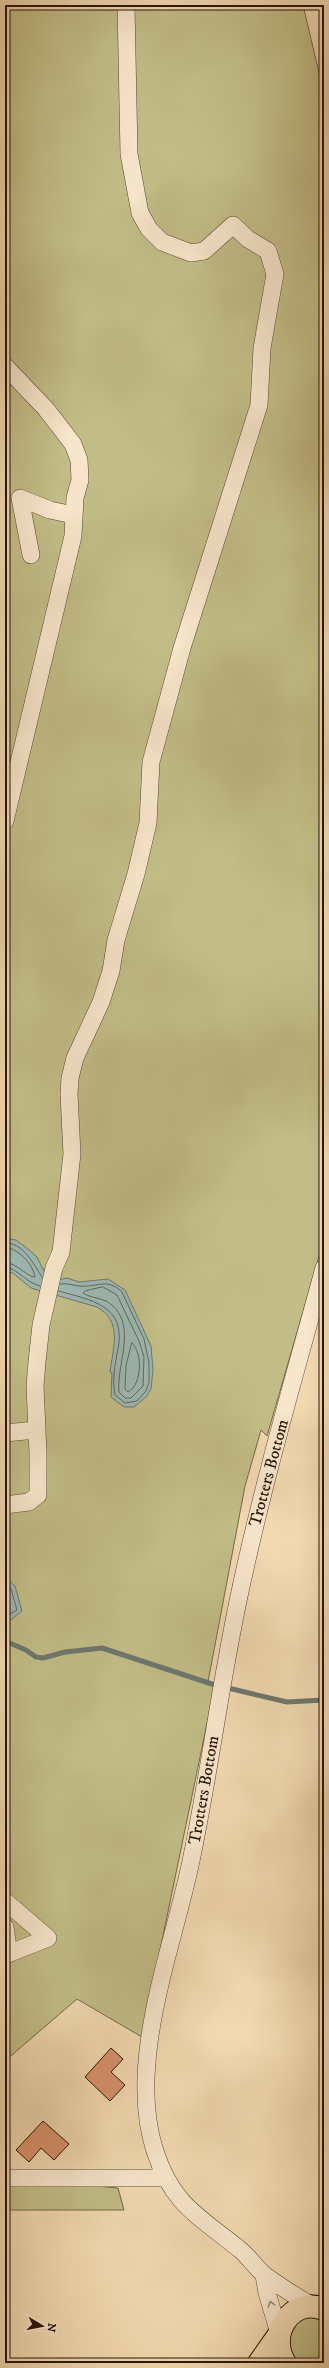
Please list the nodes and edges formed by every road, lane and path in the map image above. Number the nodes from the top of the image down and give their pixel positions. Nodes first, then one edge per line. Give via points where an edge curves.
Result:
1 (126, 5) edge
2 (5, 366) edge
3 (73, 515) junction
4 (31, 555) dead end
5 (5, 821) edge
6 (324, 1268) edge
7 (36, 1430) junction
8 (5, 1433) edge
9 (5, 1505) edge
10 (5, 1901) edge
11 (5, 1927) edge
12 (7, 1954) edge
13 (5, 2178) edge
14 (166, 2178) junction
15 (264, 2275) junction
16 (320, 2308) edge
17 (278, 2334) junction
18 (259, 2363) edge
19 (285, 2363) edge

1 - 7 street via 129,161 140,213 149,229 162,242 191,253 204,251 233,225 248,240 268,251 275,274 262,348 259,405 182,648 151,762 148,823 116,940 111,971 101,1002 75,1058 70,1078 72,1154 61,1252 41,1325 35,1386
2 - 3 street via 46,409 74,444 79,460 80,480
3 - 4 street via 50,510 20,498
3 - 5 street via 73,536
6 - 14 street, Trotters Bottom via 241,1586 191,1864 156,2000 147,2078 148,2114 154,2148
7 - 8 street
7 - 9 street via 38,1495 29,1502
10 - 12 street via 48,1938
11 - 12 street
13 - 14 street
14 - 15 street, Trotters Bottom via 175,2193 202,2222 247,2255
15 - 16 street, Trotters Bottom
17 -> 15 street
16 - 17 main road via 296,2311 288,2317
17 - 18 main road
17 - 19 main road via 278,2346

